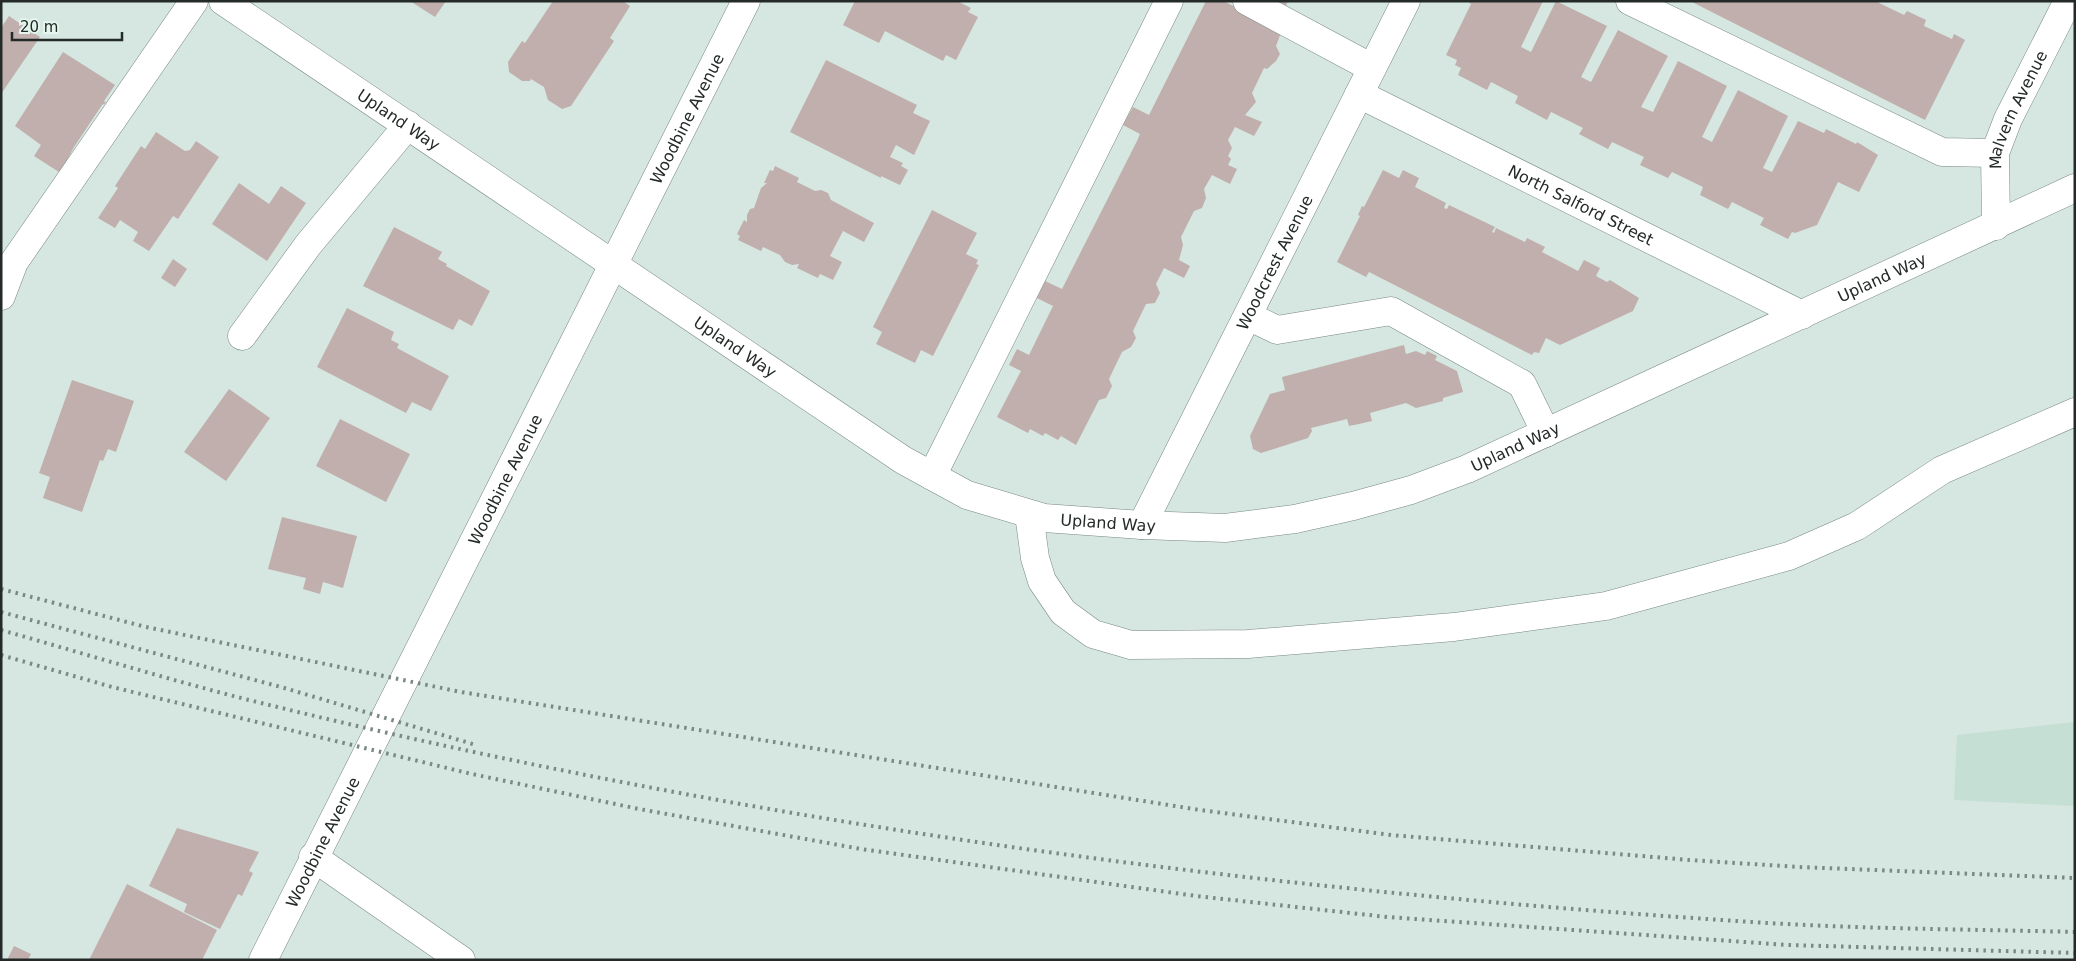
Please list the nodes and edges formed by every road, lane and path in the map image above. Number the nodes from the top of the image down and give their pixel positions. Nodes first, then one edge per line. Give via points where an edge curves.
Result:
1 (194, 1) edge
2 (223, 1) edge
3 (746, 1) edge
4 (1169, 1) edge
5 (1247, 1) edge
6 (1406, 1) edge
7 (1630, 1) edge
8 (2063, 3) edge
9 (1372, 68) junction
10 (1359, 94) junction
11 (408, 125) junction
12 (1995, 153) junction
13 (2075, 188) edge
14 (1996, 226) junction
15 (615, 264) junction
16 (1, 296) edge
17 (1802, 315) junction
18 (1248, 316) junction
19 (242, 336) dead end
20 (2075, 412) edge
21 (1546, 433) junction
22 (932, 476) junction
23 (1029, 514) junction
24 (1142, 525) junction
25 (313, 858) junction
26 (263, 960) edge
27 (460, 960) edge

1 - 16 street via 14,262
2 - 11 street, Upland Way
3 - 15 street, Woodbine Avenue
4 - 22 street
5 - 9 street
6 - 9 street, Woodcrest Avenue
7 - 12 street via 1942,152
8 - 12 street, Malvern Avenue
9 - 10 street, Woodcrest Avenue
10 - 17 street, North Salford Street
10 - 18 street, Woodcrest Avenue
11 - 15 street, Upland Way
11 - 19 street via 308,245
12 - 14 street, Malvern Avenue
13 - 14 street, Upland Way
14 - 17 street, Upland Way
15 - 22 street, Upland Way via 903,460
15 - 25 street, Woodbine Avenue
17 - 21 street, Upland Way
18 - 21 street via 1277,330 1392,311 1522,384
18 - 24 street, Woodcrest Avenue
20 - 23 street via 1942,470 1857,526 1790,556 1606,606 1454,627 1248,644 1131,645 1094,634 1063,612 1042,581
21 - 24 street, Upland Way via 1466,469 1410,490 1353,506 1225,528
22 - 23 street, Upland Way via 967,495
23 - 24 street, Upland Way via 1044,518
25 - 26 street, Woodbine Avenue
25 - 27 street

